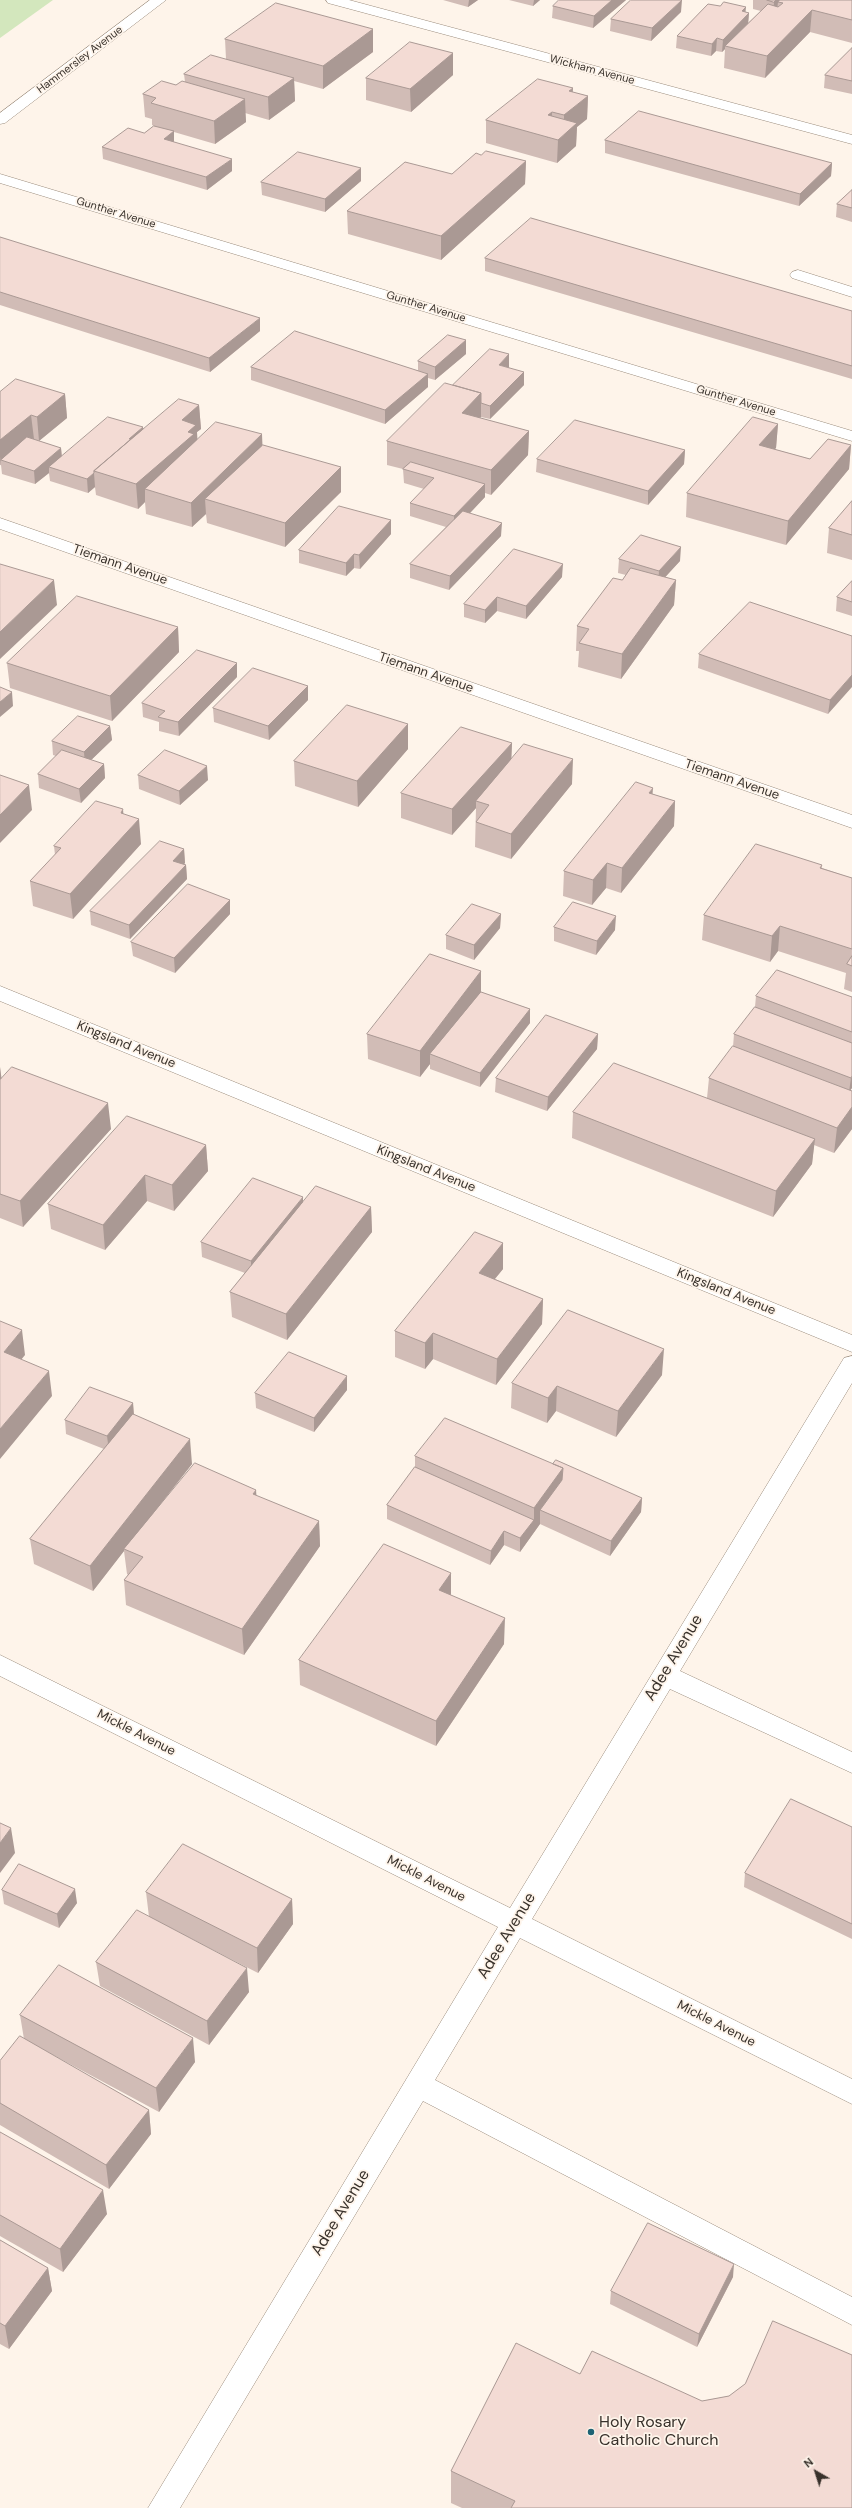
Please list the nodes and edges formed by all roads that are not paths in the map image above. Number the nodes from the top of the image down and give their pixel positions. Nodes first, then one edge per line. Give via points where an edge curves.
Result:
1 (159, 0) edge
2 (333, 0) edge
3 (0, 120) edge
4 (852, 140) edge
5 (0, 178) edge
6 (798, 275) dead end
7 (852, 292) edge
8 (852, 436) edge
9 (0, 523) edge
10 (852, 822) edge
11 (0, 993) edge
12 (852, 1344) edge
13 (852, 1364) edge
14 (0, 1665) edge
15 (664, 1675) junction
16 (852, 1763) edge
17 (514, 1923) junction
18 (418, 2085) junction
19 (852, 2092) edge
20 (852, 2312) edge
21 (163, 2508) edge

1 - 3 street, Hammersley Avenue
2 - 4 street, Wickham Avenue
5 - 8 street, Gunther Avenue
6 - 7 street
9 - 10 street, Tiemann Avenue
11 - 12 street, Kingsland Avenue
13 - 15 street, Adee Avenue
14 - 17 street, Mickle Avenue
15 - 16 street
15 - 17 street, Adee Avenue
17 - 18 street, Adee Avenue
17 - 19 street, Mickle Avenue
18 - 20 street
18 - 21 street, Adee Avenue

